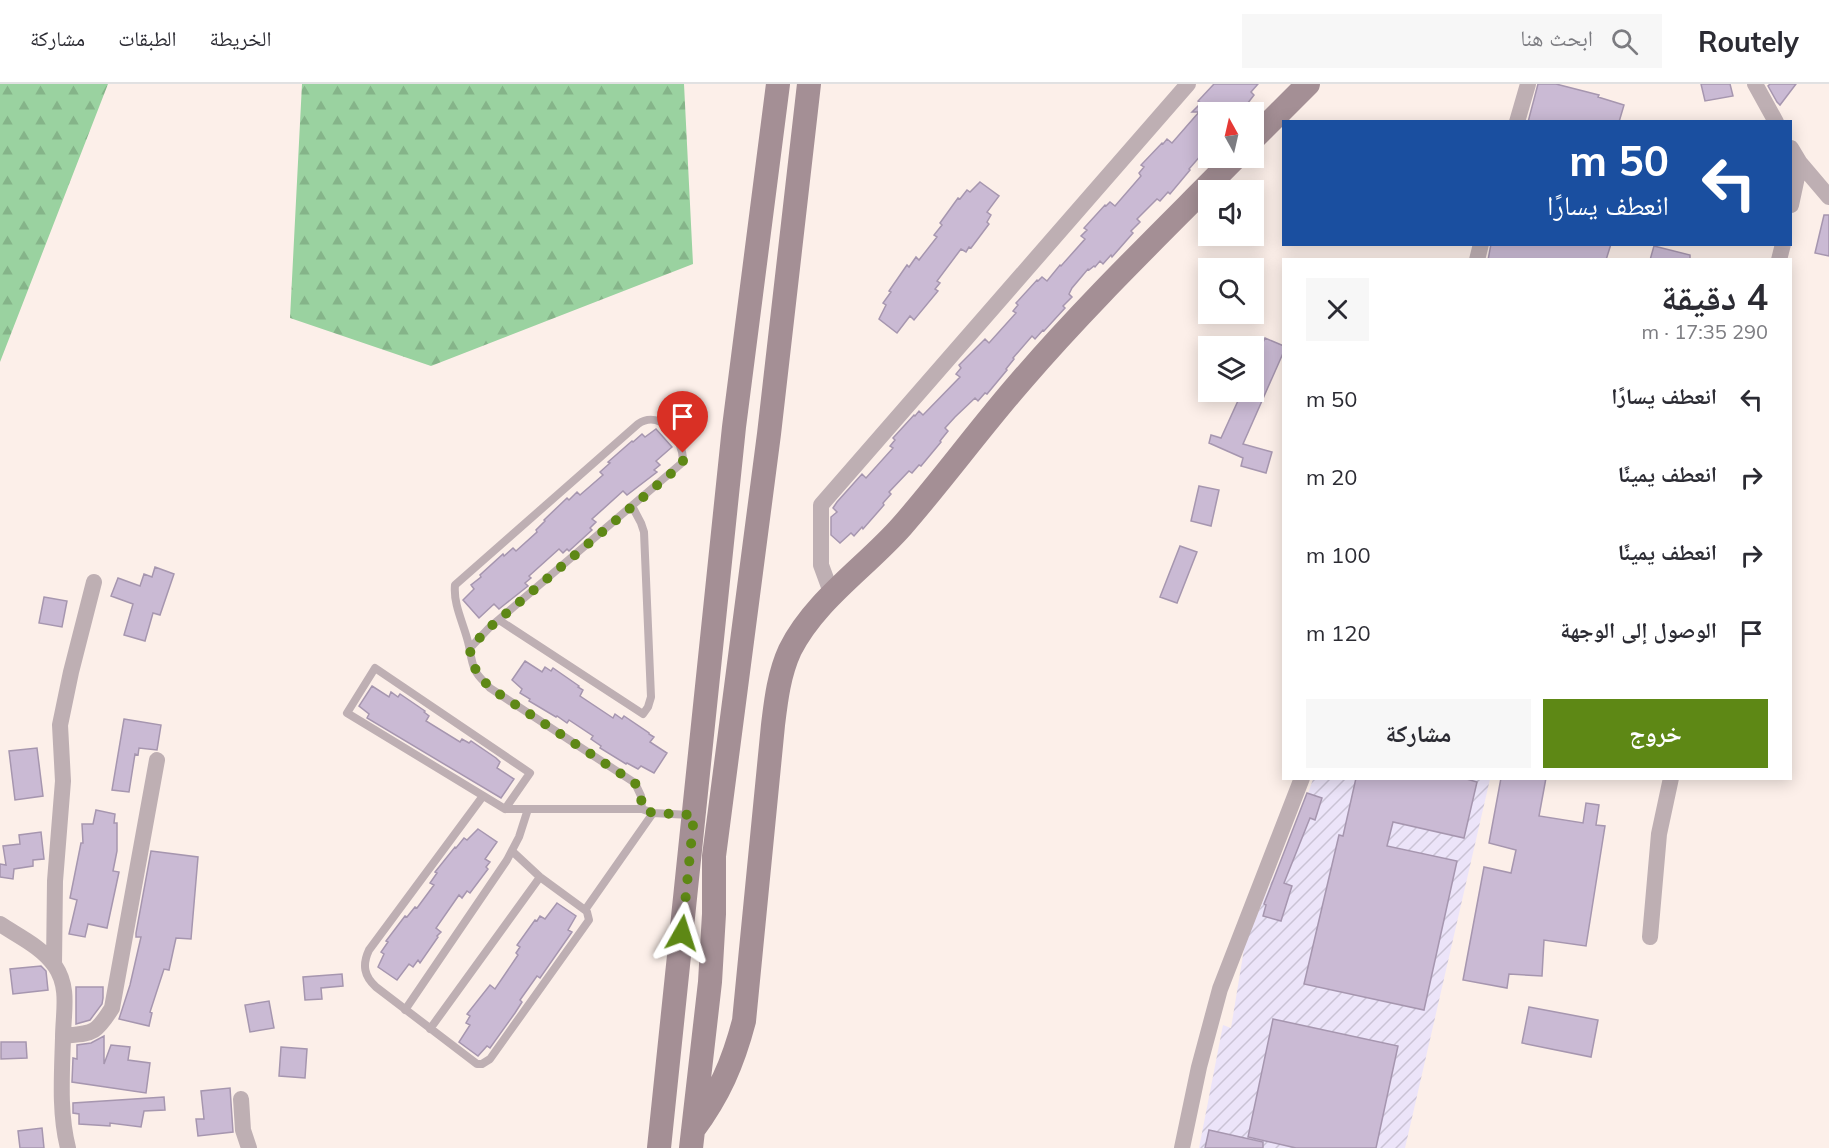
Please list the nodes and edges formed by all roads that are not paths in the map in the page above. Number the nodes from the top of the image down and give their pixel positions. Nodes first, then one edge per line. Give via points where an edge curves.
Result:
1 (778, 84) edge
2 (809, 84) edge
3 (1188, 84) edge
4 (1308, 84) edge
5 (1528, 84) edge
6 (1755, 84) edge
7 (1518, 120) edge
8 (1775, 120) edge
9 (1264, 128) edge
10 (1792, 150) edge
11 (1800, 163) junction
12 (1225, 168) edge
13 (1829, 197) edge
14 (1792, 200) edge
15 (632, 506) junction
16 (94, 582) dead end
17 (832, 595) junction
18 (499, 620) junction
19 (470, 648) junction
20 (157, 760) dead end
21 (1301, 780) edge
22 (1671, 780) edge
23 (483, 796) junction
24 (505, 809) junction
25 (528, 809) junction
26 (642, 809) junction
27 (653, 813) junction
28 (694, 815) junction
29 (512, 851) junction
30 (540, 877) junction
31 (585, 910) junction
32 (684, 911) junction
33 (714, 914) junction
34 (0, 924) edge
35 (1650, 937) dead end
36 (54, 965) junction
37 (405, 1010) junction
38 (430, 1029) junction
39 (63, 1036) junction
40 (241, 1099) dead end
41 (692, 1139) edge
42 (68, 1148) edge
43 (249, 1148) edge
44 (659, 1148) edge
45 (1182, 1148) edge

1 - 28 main road via 734,426
2 - 33 main road via 769,434 714,856
3 - 17 street via 821,505 821,566
4 - 9 main road
5 - 7 street
6 - 8 street
10 - 11 street
11 - 13 street
11 - 14 street
12 - 17 main road via 1090,305 1020,382 887,543
15 - 18 lane
15 - 18 lane via 644,532 651,697 643,714
15 - 19 lane via 683,462 681,445 664,423 653,419 638,424 455,585 456,603
16 - 36 street via 60,725 63,781
17 - 41 main road via 790,650 779,681 744,1021 730,1068
18 - 19 lane
19 - 26 lane via 476,673 490,688 635,783
20 - 39 street via 112,1008 91,1033
21 - 45 street via 1221,989
22 - 35 street via 1659,834
23 - 24 lane
23 - 24 lane via 346,713 375,668 530,773
23 - 37 lane via 366,957 364,966 370,981
24 - 25 lane
25 - 26 lane
25 - 29 lane
26 - 27 lane
27 - 28 lane
27 - 31 lane
28 - 32 main road
29 - 30 lane
29 - 37 lane
30 - 31 lane
30 - 38 lane
31 - 38 lane via 587,925 487,1062 472,1062
32 - 33 main road
32 - 44 main road
33 - 41 main road
34 - 36 street
36 - 39 street via 65,995
37 - 38 lane
39 - 42 street via 62,1103
40 - 43 street via 243,1130

